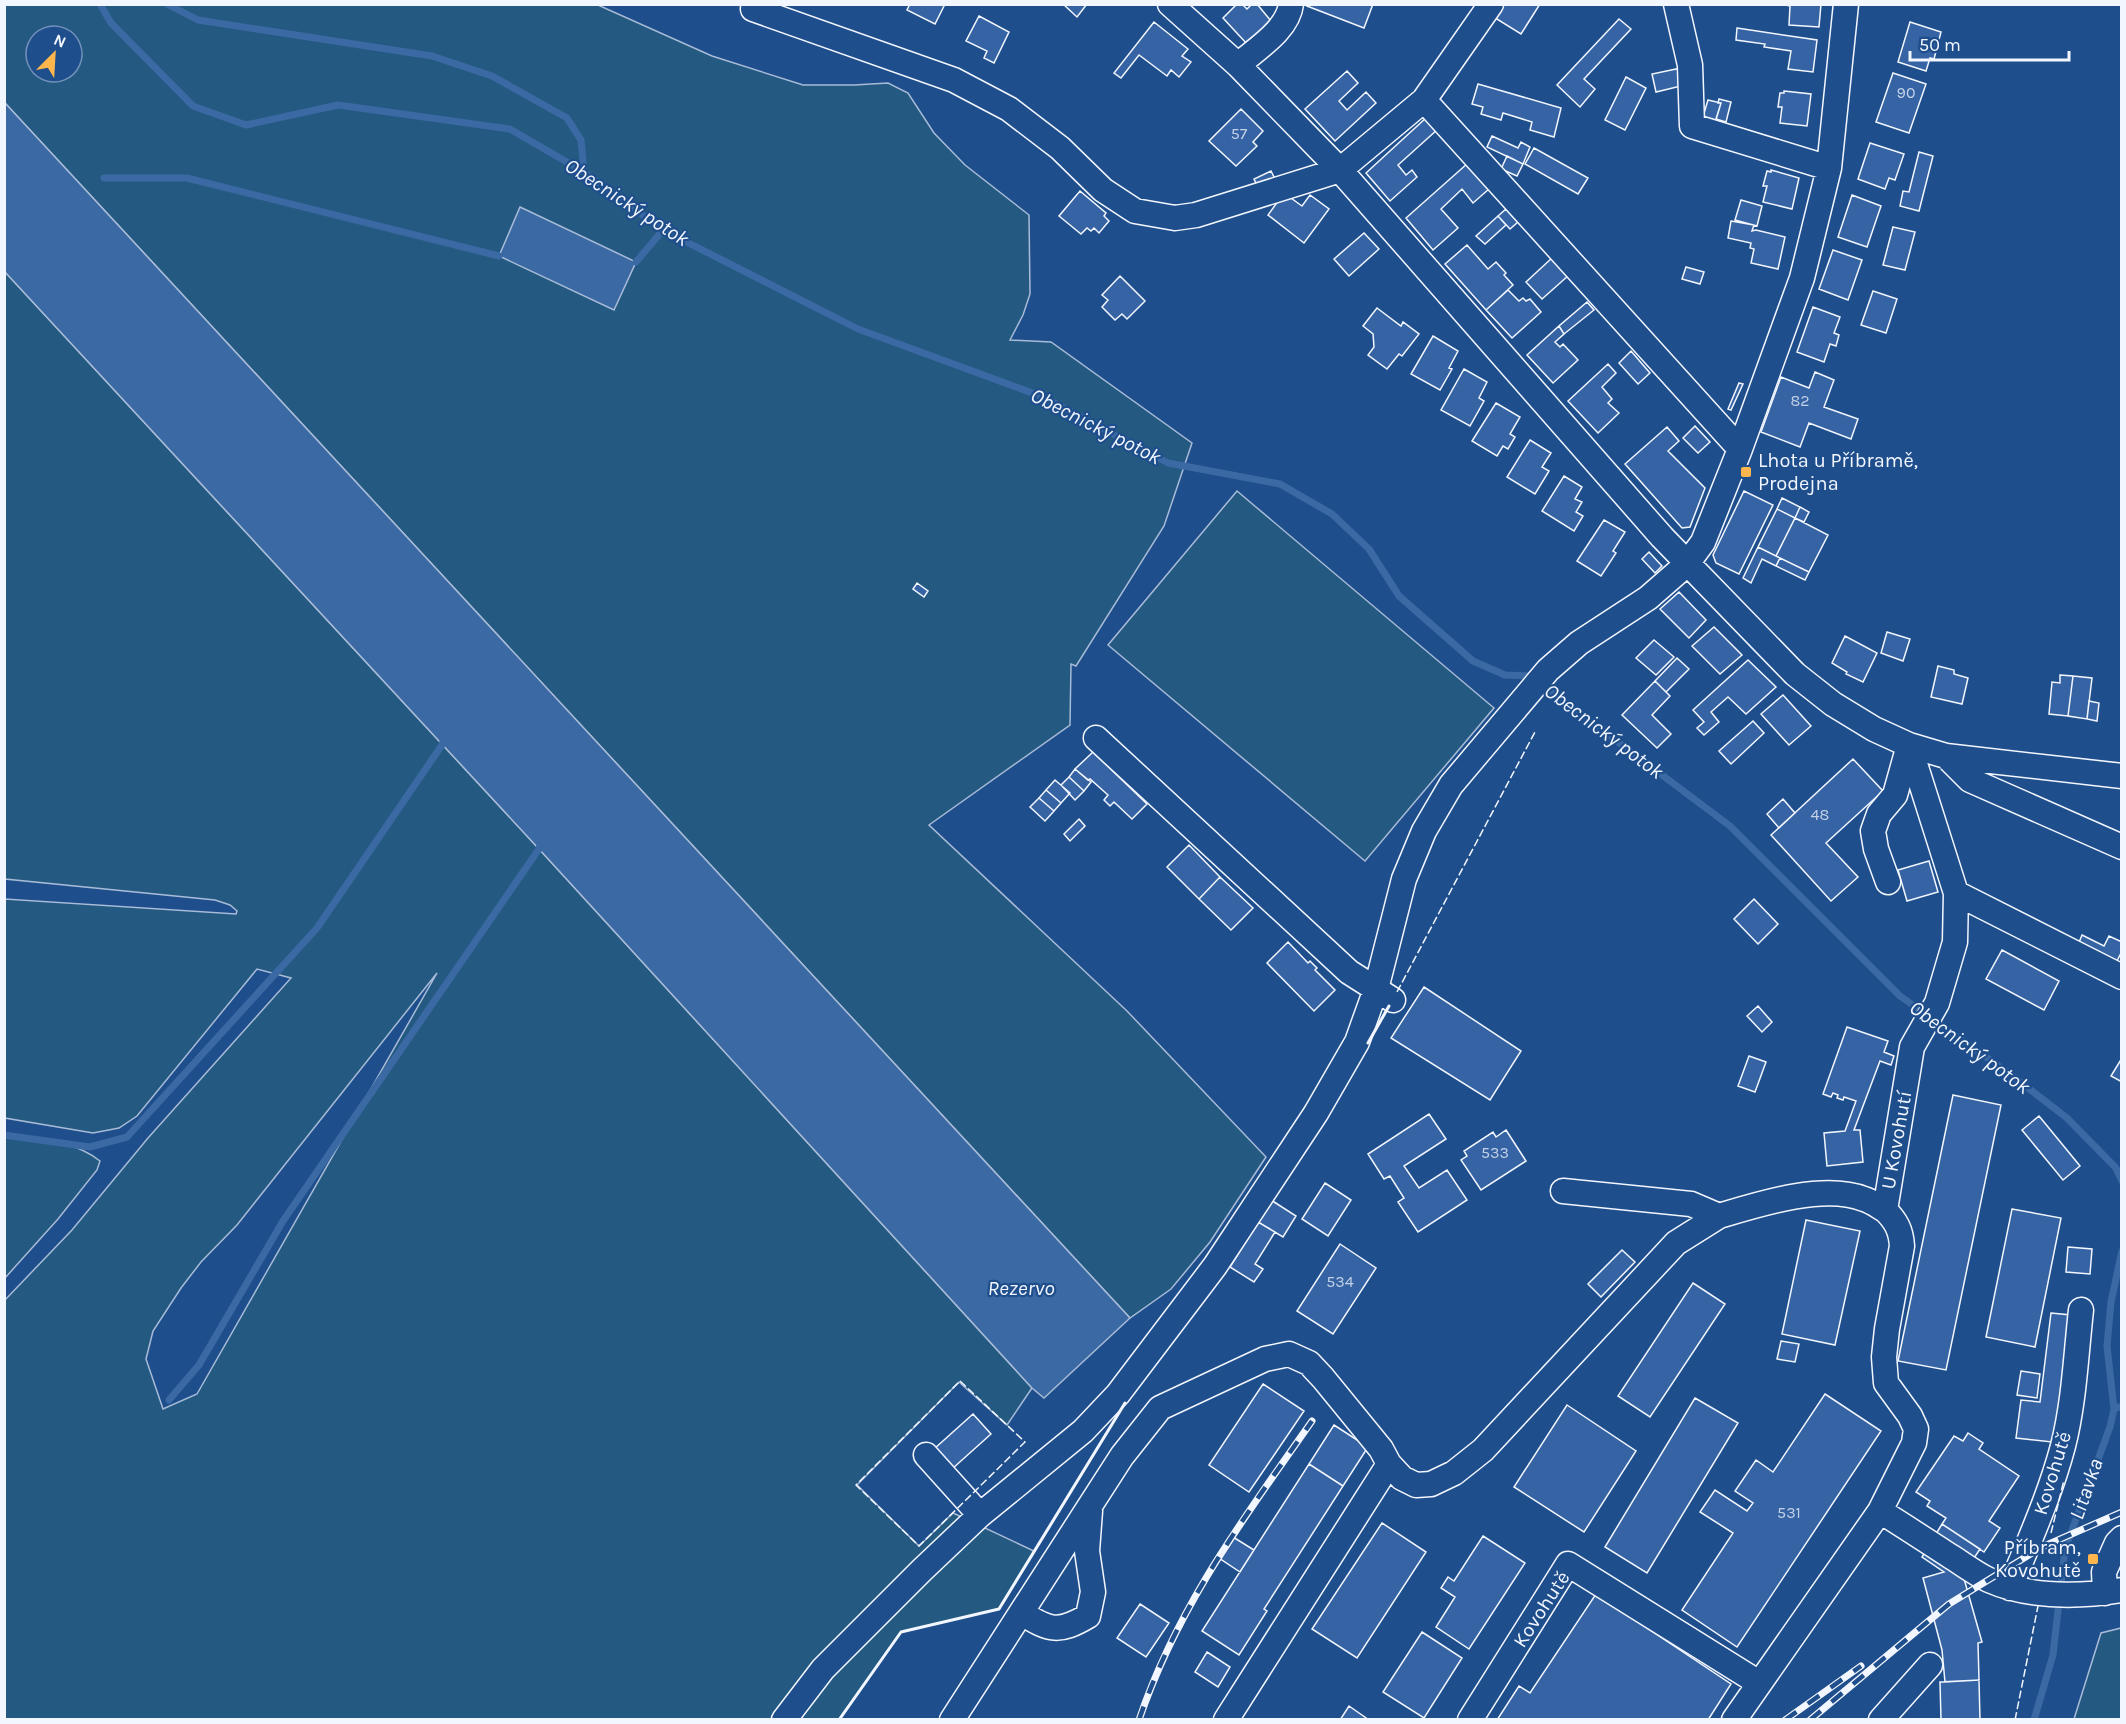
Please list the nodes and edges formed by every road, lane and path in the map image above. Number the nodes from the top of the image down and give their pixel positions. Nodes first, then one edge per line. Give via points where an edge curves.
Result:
1 (754, 4) edge
2 (1170, 4) edge
3 (1291, 4) edge
4 (1491, 4) edge
5 (1676, 4) edge
6 (1846, 4) edge
7 (1238, 65) junction
8 (1424, 100) junction
9 (1828, 168) junction
10 (1340, 170) junction
11 (1740, 449) junction
12 (1687, 564) junction
13 (1096, 738) dead end
14 (1909, 745) junction
15 (1946, 756) junction
16 (2121, 776) edge
17 (2121, 846) edge
18 (1888, 882) dead end
19 (1956, 893) junction
20 (2121, 976) edge
21 (1384, 995) junction
22 (1563, 1191) dead end
23 (1885, 1209) junction
24 (1719, 1216) junction
25 (2081, 1310) dead end
26 (926, 1455) dead end
27 (1389, 1464) junction
28 (1090, 1508) junction
29 (1880, 1511) junction
30 (980, 1515) junction
31 (2121, 1538) edge
32 (2010, 1588) junction
33 (2103, 1593) edge
34 (1022, 1613) junction
35 (1930, 1665) dead end
36 (1759, 1683) junction
37 (1893, 1715) edge
38 (784, 1719) edge
39 (952, 1719) edge
40 (1228, 1719) edge
41 (1470, 1719) edge
42 (1734, 1719) edge

1 - 10 street via 753,9 954,80 1009,109 1060,148 1103,190 1135,211 1175,218 1196,215
2 - 7 street
3 - 7 street via 1277,31
4 - 8 street
5 - 9 street via 1690,65 1692,126
6 - 9 street
7 - 10 street
8 - 10 street
8 - 11 street
9 - 11 street via 1802,278
10 - 12 street
11 - 12 street via 1702,542
12 - 14 street via 1796,674 1833,704
12 - 21 street via 1648,598 1578,643 1548,670 1451,785 1424,831 1404,879
13 - 21 street via 1349,972
14 - 15 street
14 - 18 street via 1895,795 1879,814 1873,831
14 - 19 street, U Kovohutí
15 - 16 street
15 - 17 street via 1970,780
19 - 20 street
19 - 23 street, U Kovohutí via 1955,942 1937,1003 1912,1047
21 - 30 street via 1316,1113 1215,1266 1118,1394 1083,1431
22 - 24 street via 1691,1204
23 - 24 street, U Kovohutí via 1864,1198 1839,1193 1778,1198
23 - 29 street via 1896,1221 1902,1246 1887,1329 1886,1383 1916,1429 1914,1443
24 - 27 street, U Kovohutí via 1676,1243 1483,1450 1454,1473 1431,1484 1416,1485 1402,1478
25 - 32 street, Kovohutě via 2063,1446
26 - 30 street
27 - 28 street via 1323,1378 1309,1363 1289,1354 1265,1359 1160,1408 1122,1456
27 - 40 street
28 - 34 street
28 - 34 street via 1087,1551 1093,1592 1088,1616 1070,1627 1045,1627
29 - 32 street via 1988,1580
29 - 36 street
30 - 38 street via 824,1669
31 - 33 street via 2104,1572
32 - 33 street via 2041,1593
34 - 39 street
35 - 37 street
36 - 41 street, Kovohutě via 1568,1564
36 - 42 street

